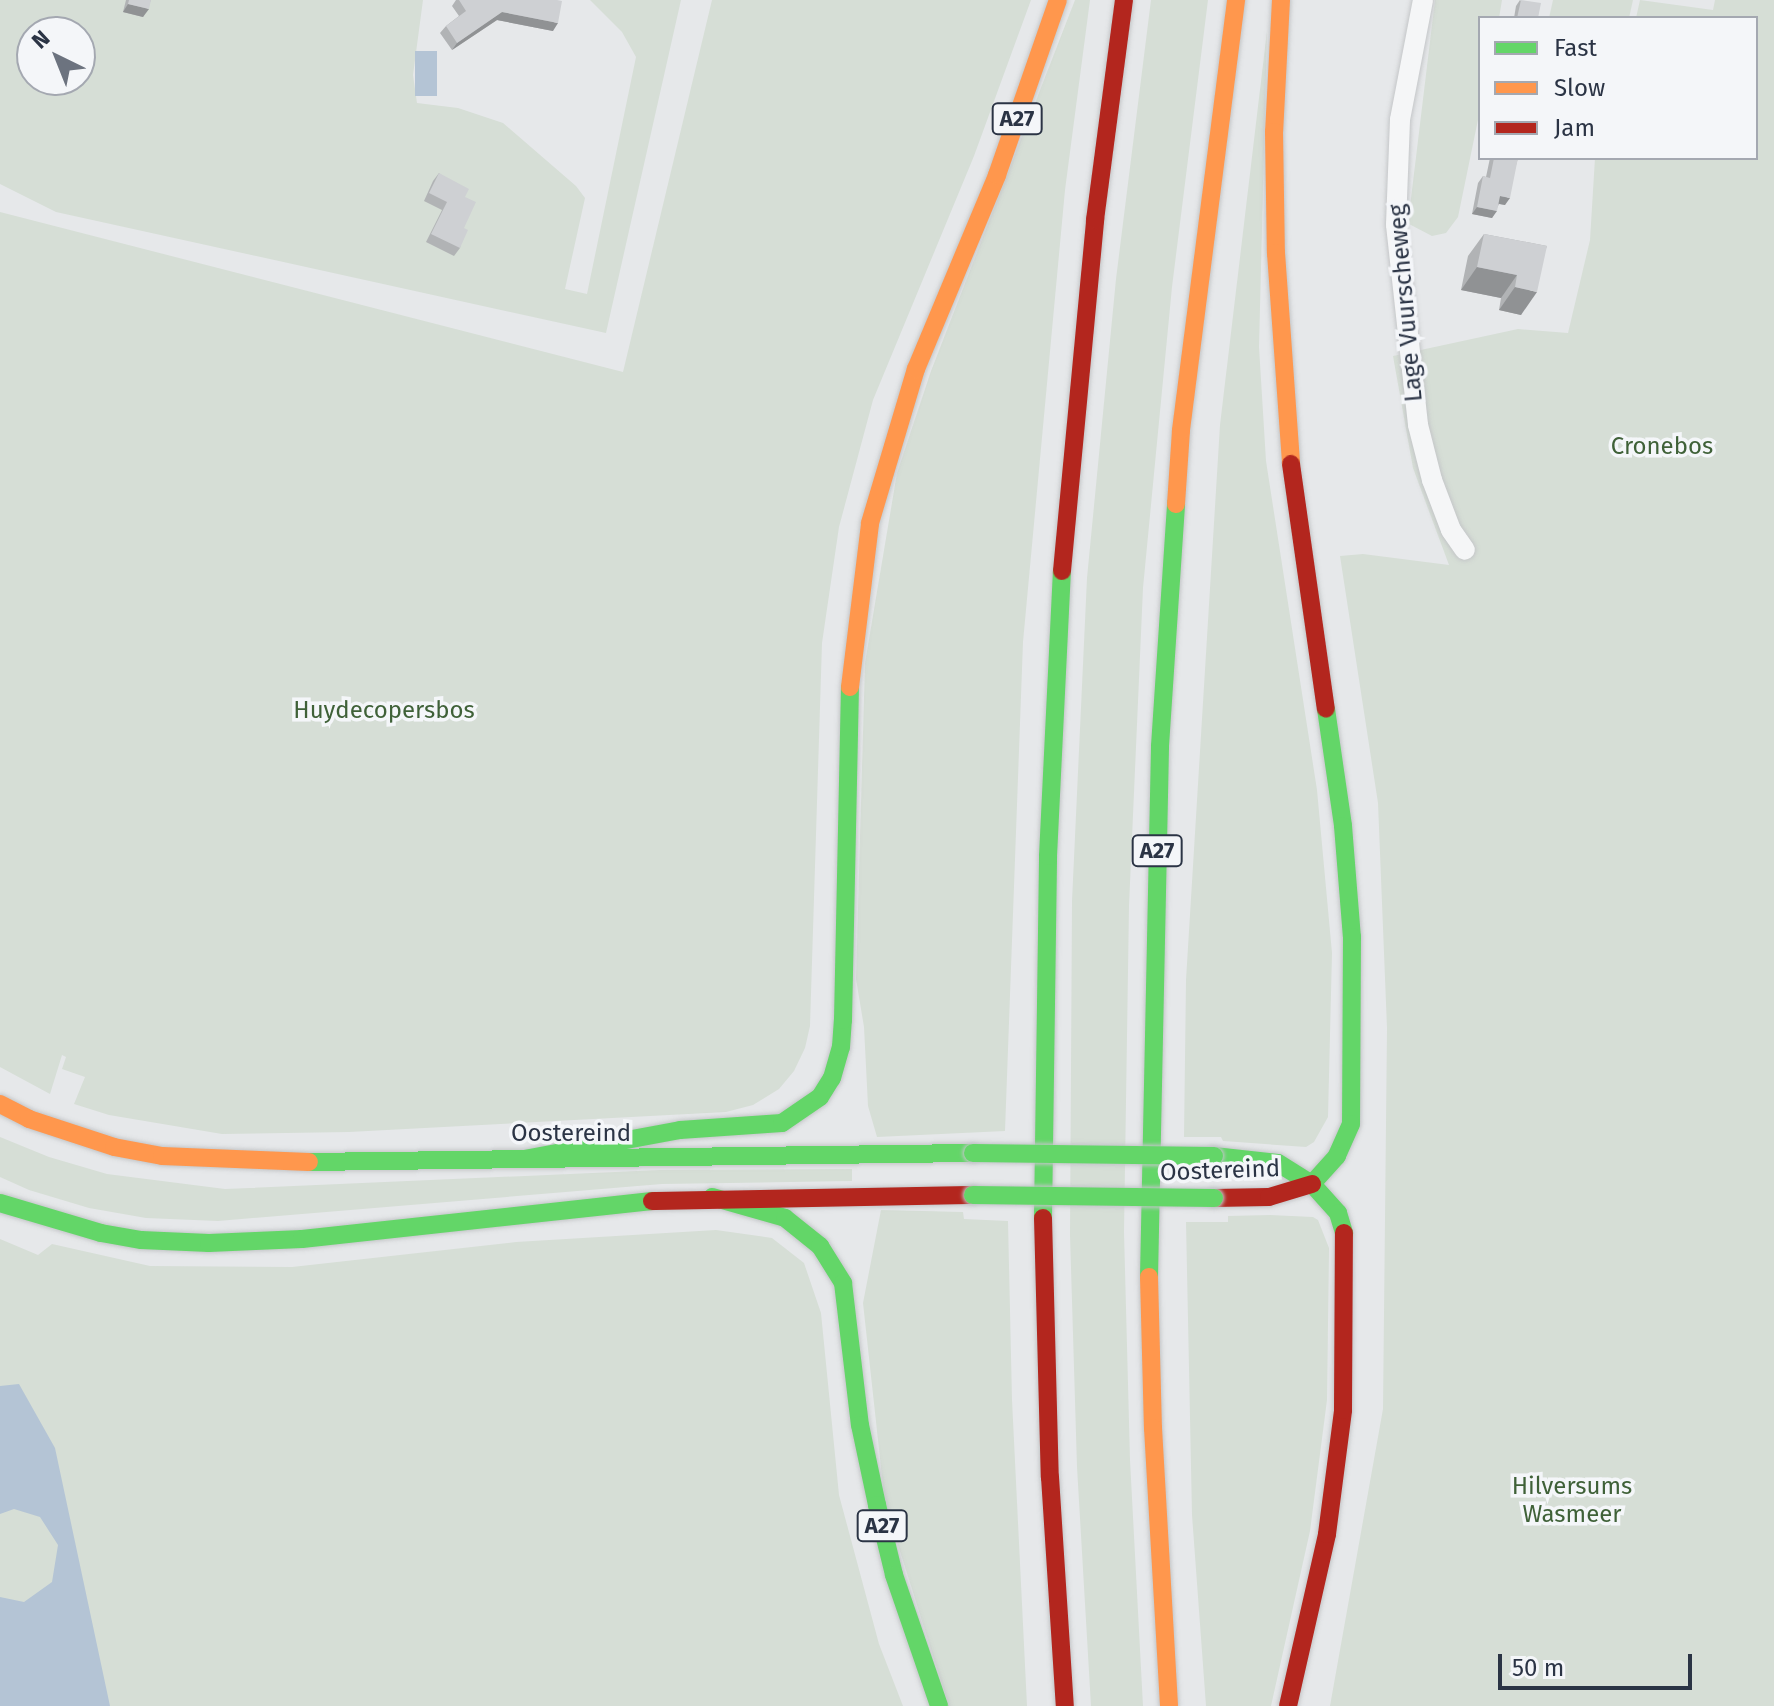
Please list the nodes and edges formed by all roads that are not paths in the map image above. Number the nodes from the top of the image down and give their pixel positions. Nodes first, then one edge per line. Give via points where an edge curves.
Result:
1 (1058, 0) edge
2 (1124, 0) edge
3 (1236, 0) edge
4 (1281, 0) edge
5 (1423, 0) edge
6 (1465, 550) dead end
7 (0, 1104) edge
8 (524, 1159) junction
9 (1312, 1184) junction
10 (712, 1197) junction
11 (0, 1203) edge
12 (939, 1706) edge
13 (1065, 1706) edge
14 (1169, 1706) edge
15 (1288, 1706) edge

1 - 8 main road, A27 via 997,175 916,369 870,523 850,664 843,1020 832,1078 820,1097 782,1123 680,1130
2 - 13 main road via 1076,402 1048,856 1043,1229 1050,1477
3 - 14 main road, A27 via 1181,430 1160,746 1148,1229
4 - 9 main road via 1274,132 1282,359 1291,469 1343,826 1352,937 1351,1124 1337,1156
5 - 6 street, Lage Vuurscheweg via 1400,120 1396,225 1403,317 1418,425 1451,530
7 - 8 main road, Oostereind via 70,1134 162,1156 270,1163
8 - 9 main road, Oostereind, bridge via 973,1153 1214,1156 1278,1163
9 - 10 main road, Oostereind, bridge via 1269,1197
9 - 15 main road via 1338,1213 1345,1236 1343,1410 1327,1534
10 - 11 main road, Oostereind via 597,1204 302,1239 209,1243 101,1233
10 - 12 main road, A27 via 785,1218 820,1246 843,1283 860,1425 877,1505 894,1575

